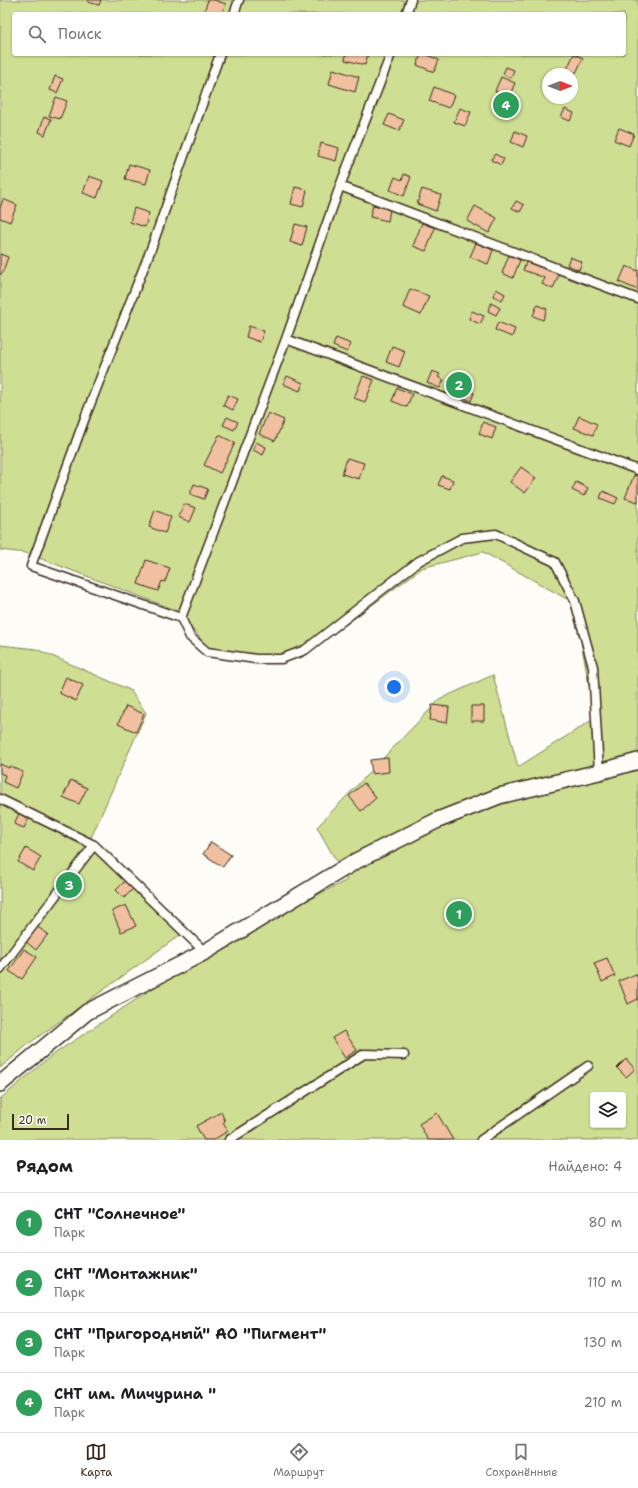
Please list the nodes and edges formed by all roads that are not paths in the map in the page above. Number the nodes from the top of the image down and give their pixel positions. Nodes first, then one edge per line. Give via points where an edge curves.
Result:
1 (239, 0) edge
2 (411, 0) edge
3 (235, 12) edge
4 (407, 12) edge
5 (219, 56) edge
6 (389, 56) edge
7 (340, 186) junction
8 (638, 299) edge
9 (286, 339) junction
10 (638, 470) edge
11 (181, 618) junction
12 (638, 761) edge
13 (599, 772) junction
14 (0, 799) edge
15 (94, 844) junction
16 (205, 952) junction
17 (0, 969) edge
18 (404, 1056) dead end
19 (588, 1066) dead end
20 (0, 1084) edge
21 (229, 1140) edge
22 (481, 1140) edge

1 - 3 lane
2 - 4 lane
5 - 11 lane via 151,249 86,415 31,566
6 - 7 lane
7 - 8 lane
7 - 9 lane
9 - 10 lane
9 - 11 lane
11 - 13 lane via 190,638 206,652 256,659 281,659 305,650 420,561 462,538 496,534 555,562 575,601 593,667
12 - 13 street
13 - 16 street via 499,796 438,820 356,861
14 - 15 lane
15 - 16 lane
15 - 17 lane
16 - 20 street via 87,1012
18 - 21 lane via 364,1054
19 - 22 lane

